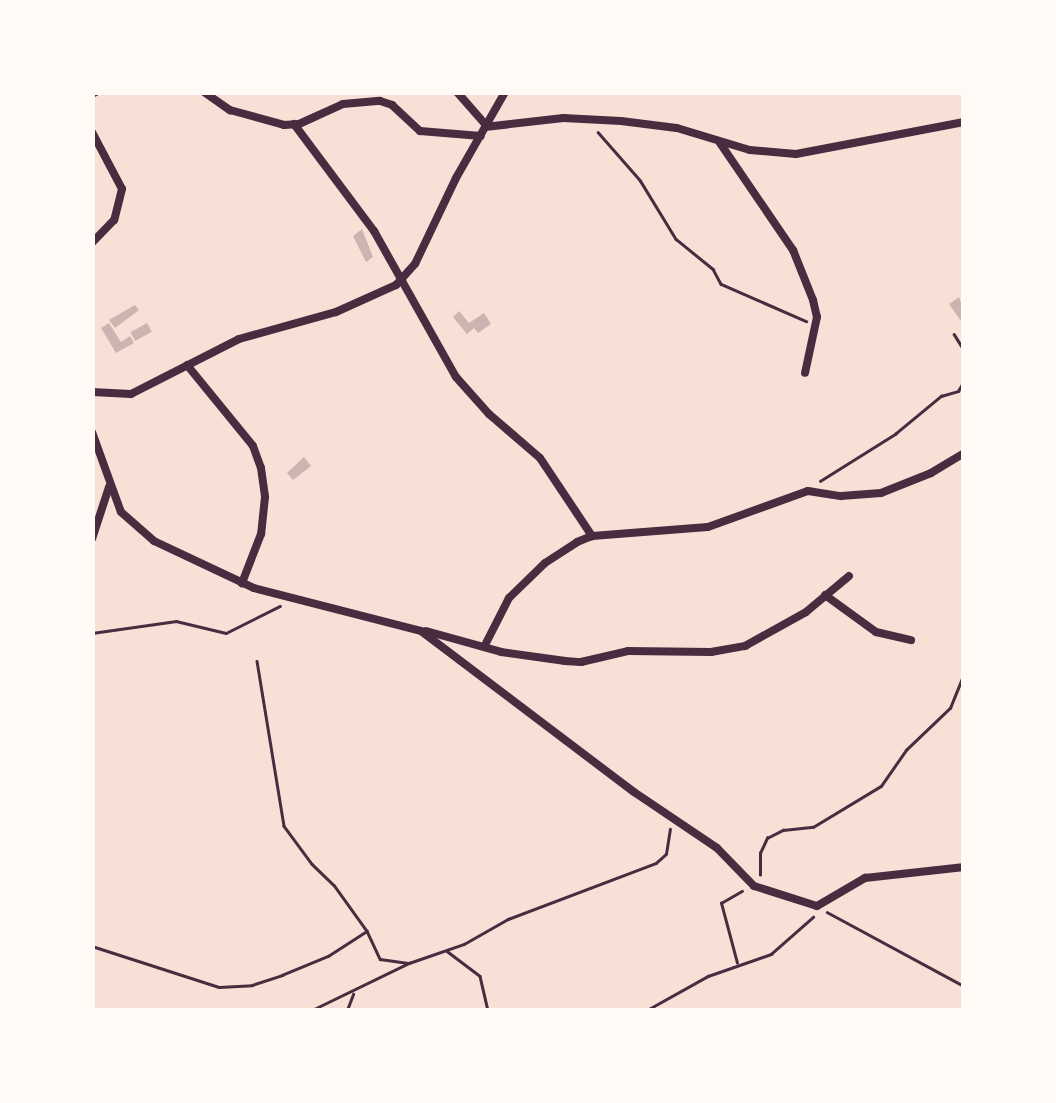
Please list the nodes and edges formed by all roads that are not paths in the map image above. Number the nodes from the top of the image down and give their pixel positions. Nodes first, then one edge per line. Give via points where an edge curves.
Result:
1 (204, 92) edge
2 (457, 92) edge
3 (505, 92) edge
4 (964, 122) edge
5 (294, 124) junction
6 (484, 129) junction
7 (92, 132) edge
8 (720, 143) junction
9 (92, 243) edge
10 (403, 278) junction
11 (187, 366) junction
12 (805, 373) dead end
13 (92, 392) edge
14 (92, 432) edge
15 (964, 453) edge
16 (109, 486) junction
17 (592, 536) junction
18 (92, 540) edge
19 (849, 576) dead end
20 (242, 583) junction
21 (825, 595) junction
22 (422, 631) junction
23 (911, 640) dead end
24 (484, 647) junction
25 (964, 867) edge

1 - 5 street via 247,116
2 - 6 street
3 - 6 street
4 - 8 street via 814,154
5 - 6 street via 342,104 380,102 420,131
5 - 10 street
6 - 8 street via 588,119 677,128
6 - 10 street
7 - 9 street via 122,189 114,220
8 - 12 street via 793,250 813,300 815,328
10 - 11 street via 372,299 239,339
10 - 17 street via 465,390 540,458
11 - 13 street via 131,394
11 - 20 street via 253,446 261,468 261,534
14 - 16 street
15 - 17 street via 881,493 797,493 708,527
16 - 18 street
16 - 20 street via 130,522 154,541
17 - 24 street via 527,578
19 - 21 street
20 - 22 street
21 - 23 street via 876,632
21 - 24 street via 745,646 711,652 628,651 581,662
22 - 24 street
22 - 25 street via 717,848 751,884 817,906 855,881

